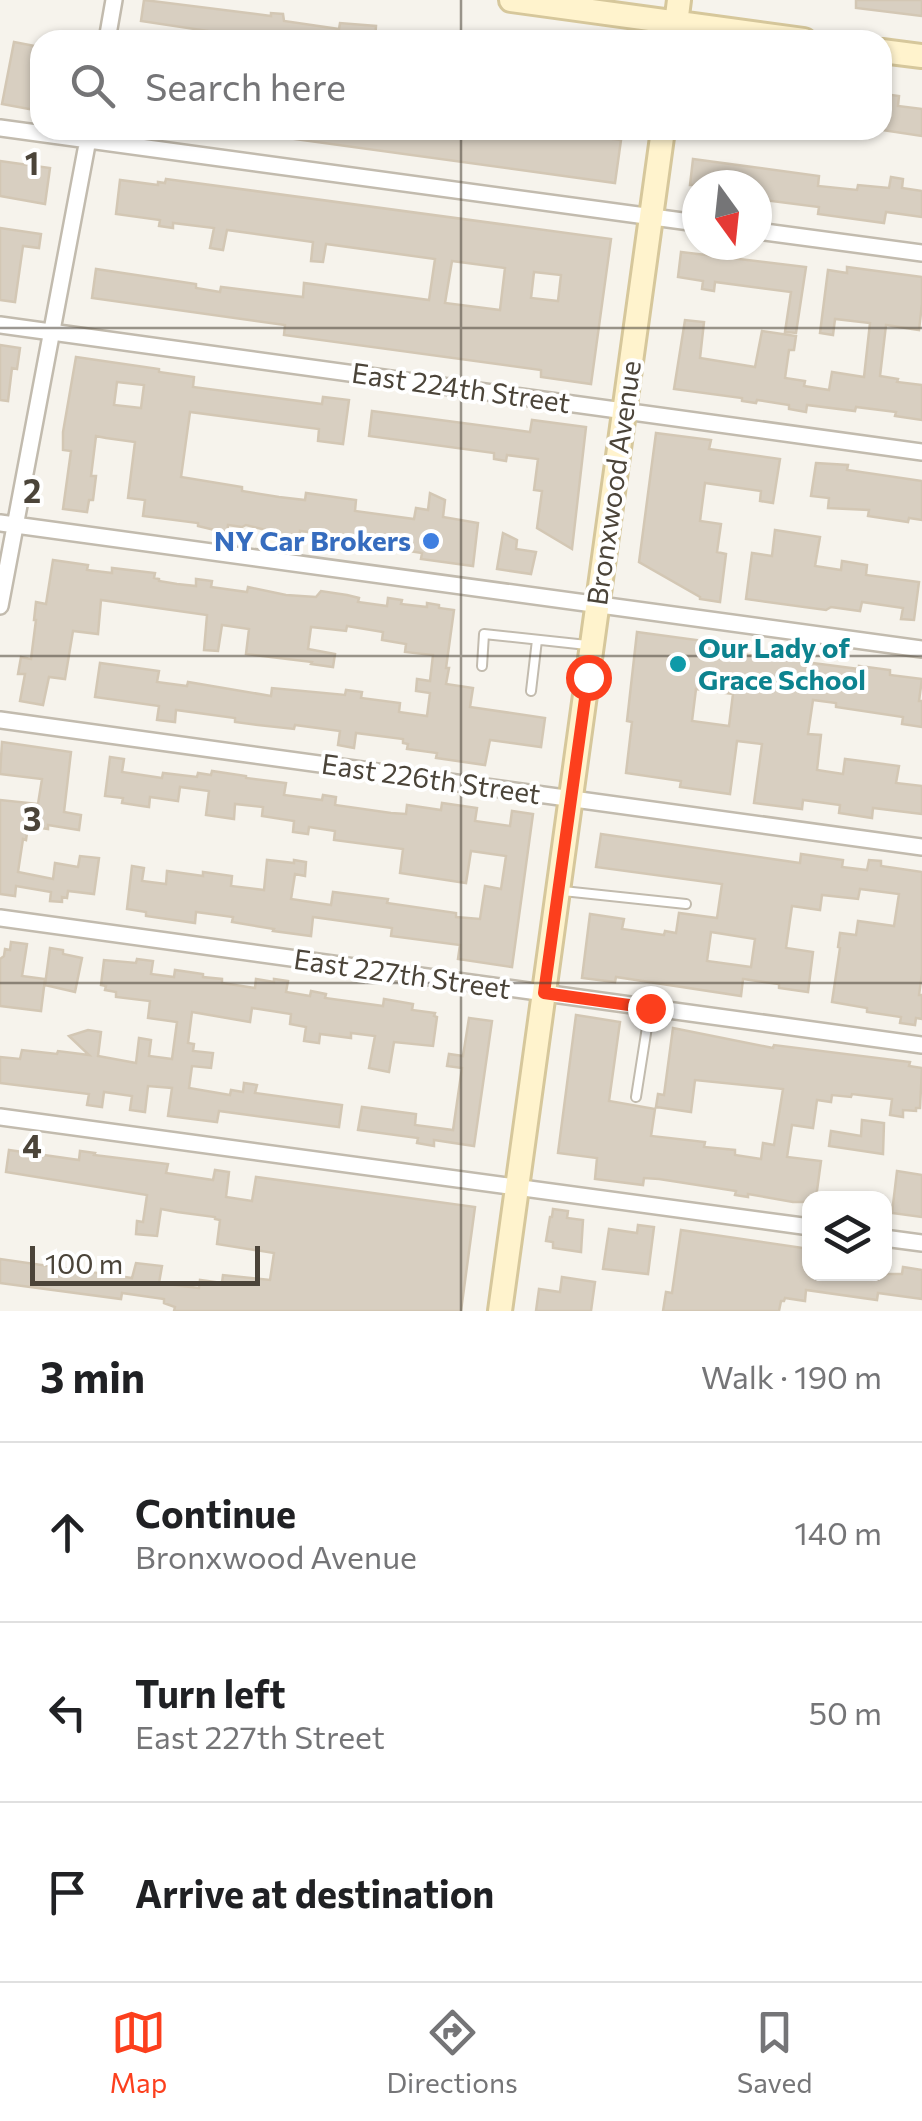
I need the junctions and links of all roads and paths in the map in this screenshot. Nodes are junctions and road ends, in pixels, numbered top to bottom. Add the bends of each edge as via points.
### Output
1 (114, 0) edge
2 (511, 0) edge
3 (676, 21) edge
4 (109, 30) edge
5 (737, 30) edge
6 (892, 52) edge
7 (922, 56) edge
8 (0, 128) edge
9 (30, 130) edge
10 (88, 140) edge
11 (124, 140) edge
12 (661, 140) edge
13 (650, 216) junction
14 (682, 221) edge
15 (772, 233) edge
16 (922, 253) edge
17 (0, 325) edge
18 (52, 332) junction
19 (623, 411) junction
20 (922, 452) edge
21 (8, 524) edge
22 (597, 604) junction
23 (0, 606) edge
24 (537, 640) junction
25 (592, 645) junction
26 (922, 649) edge
27 (482, 666) dead end
28 (531, 691) dead end
29 (0, 720) edge
30 (571, 799) junction
31 (922, 847) edge
32 (558, 890) junction
33 (686, 904) dead end
34 (0, 918) edge
35 (544, 993) junction
36 (650, 1008) junction
37 (922, 1045) edge
38 (636, 1097) dead end
39 (0, 1117) edge
40 (517, 1188) junction
41 (802, 1227) edge
42 (892, 1239) edge
43 (922, 1243) edge
44 (500, 1311) edge

1 - 4 street
2 - 3 street
3 - 5 street
6 - 7 street
8 - 9 street
10 - 18 street
11 - 13 street
12 - 13 street, Bronxwood Avenue
13 - 14 street
13 - 19 street, Bronxwood Avenue
15 - 16 street
17 - 18 street, East 224th Street
18 - 19 street, East 224th Street
18 - 21 street
19 - 20 street, East 224th Street
19 - 22 street, Bronxwood Avenue
21 - 22 street
21 - 23 street
22 - 25 street, Bronxwood Avenue
22 - 26 street
24 - 25 lane
24 - 27 lane via 484,634
24 - 28 lane
25 - 30 street, Bronxwood Avenue
29 - 30 street, East 226th Street
30 - 31 street, East 226th Street
30 - 32 street, Bronxwood Avenue
32 - 33 lane
32 - 35 street, Bronxwood Avenue
34 - 35 street, East 227th Street
35 - 36 street, East 227th Street
35 - 40 street, Bronxwood Avenue
36 - 37 street, East 227th Street
36 - 38 lane
39 - 40 street
40 - 41 street
40 - 44 street, Bronxwood Avenue
42 - 43 street

